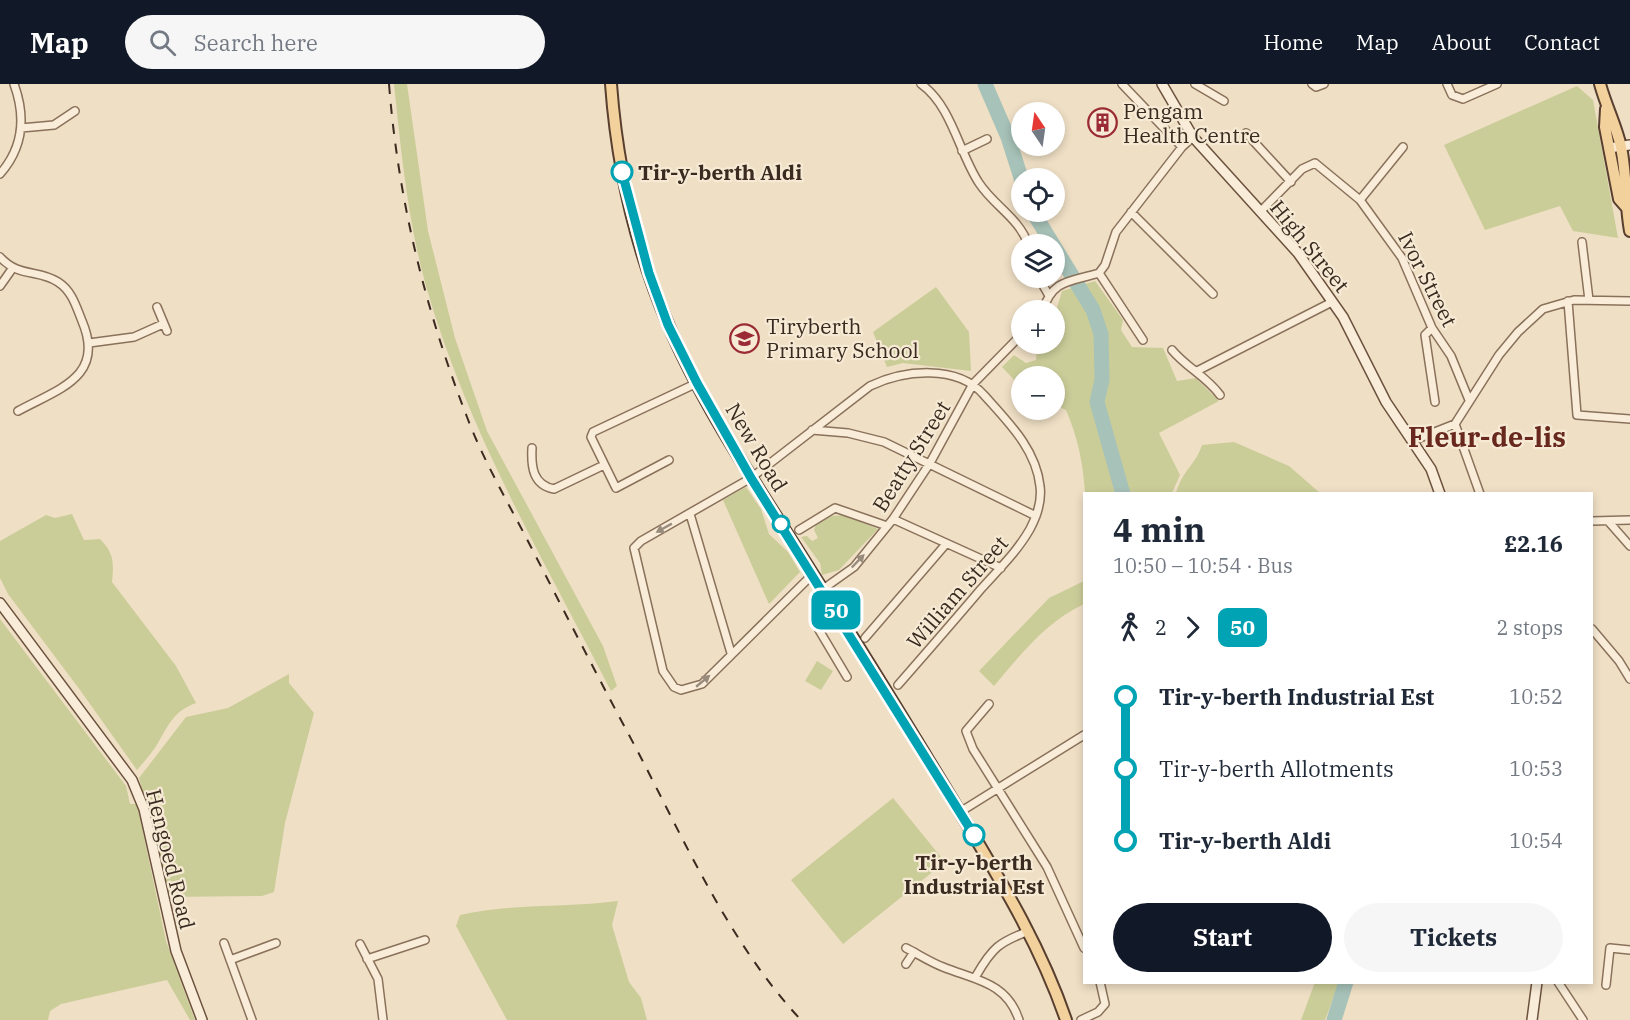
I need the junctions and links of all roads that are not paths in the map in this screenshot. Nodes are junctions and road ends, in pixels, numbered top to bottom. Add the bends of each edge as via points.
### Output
1 (14, 84) edge
2 (611, 84) edge
3 (921, 84) edge
4 (1122, 84) edge
5 (1162, 84) edge
6 (1312, 84) edge
7 (1324, 84) edge
8 (1447, 84) edge
9 (1497, 84) edge
10 (1600, 84) edge
11 (1200, 85) edge
12 (1224, 101) dead end
13 (75, 111) dead end
14 (21, 128) junction
15 (1246, 133) dead end
16 (1193, 137) junction
17 (987, 139) dead end
18 (1620, 146) edge
19 (1182, 147) junction
20 (1403, 147) dead end
21 (962, 151) junction
22 (1621, 158) edge
23 (0, 174) edge
24 (1291, 182) junction
25 (1360, 200) junction
26 (1131, 212) junction
27 (1260, 212) junction
28 (1630, 231) edge
29 (1023, 234) edge
30 (1582, 242) dead end
31 (0, 257) edge
32 (12, 269) junction
33 (1096, 274) junction
34 (0, 286) edge
35 (1045, 288) edge
36 (1048, 294) junction
37 (1213, 294) dead end
38 (1046, 300) edge
39 (1589, 300) junction
40 (1568, 301) junction
41 (1332, 302) junction
42 (1630, 302) edge
43 (157, 307) dead end
44 (1432, 328) junction
45 (1143, 340) dead end
46 (89, 343) junction
47 (1011, 345) edge
48 (1172, 350) dead end
49 (1197, 370) junction
50 (697, 383) junction
51 (973, 384) junction
52 (1220, 395) dead end
53 (1469, 400) junction
54 (1435, 402) dead end
55 (18, 411) dead end
56 (1630, 419) edge
57 (1455, 424) junction
58 (813, 430) junction
59 (1412, 441) junction
60 (532, 448) dead end
61 (669, 460) dead end
62 (930, 463) junction
63 (604, 465) junction
64 (751, 478) junction
65 (1439, 492) edge
66 (1479, 492) edge
67 (690, 514) junction
68 (1036, 516) junction
69 (893, 519) junction
70 (1630, 520) edge
71 (1593, 521) edge
72 (1608, 521) junction
73 (887, 526) junction
74 (799, 530) dead end
75 (946, 544) junction
76 (1630, 546) edge
77 (1001, 568) junction
78 (813, 574) junction
79 (823, 589) junction
80 (0, 603) edge
81 (834, 607) junction
82 (1593, 630) edge
83 (865, 638) dead end
84 (731, 653) junction
85 (847, 677) dead end
86 (1630, 679) edge
87 (898, 685) dead end
88 (989, 704) dead end
89 (1083, 736) edge
90 (999, 789) junction
91 (960, 812) junction
92 (1029, 931) junction
93 (425, 940) dead end
94 (276, 943) dead end
95 (224, 944) dead end
96 (360, 945) dead end
97 (1083, 946) edge
98 (906, 948) dead end
99 (1630, 950) edge
100 (914, 952) junction
101 (367, 959) junction
102 (230, 960) junction
103 (906, 964) dead end
104 (976, 976) junction
105 (1100, 984) edge
106 (1537, 984) edge
107 (1559, 984) edge
108 (1606, 985) dead end
109 (202, 1020) edge
110 (252, 1020) edge
111 (383, 1020) edge
112 (1020, 1020) edge
113 (1066, 1020) edge
114 (1081, 1020) edge
115 (1532, 1020) edge
116 (1583, 1020) edge

1 - 14 street via 21,106
2 - 50 main road, New Road via 618,148 633,219 668,325
3 - 21 street via 944,112
4 - 19 street
5 - 16 main road, High Street
6 - 7 street
8 - 9 street via 1452,95 1462,99
10 - 18 main road via 1606,107 1605,127
11 - 12 street
13 - 14 street via 54,125
14 - 23 street via 18,145
15 - 24 street
16 - 19 street
16 - 27 main road, High Street
17 - 21 street
18 - 22 main road
19 - 26 street
20 - 25 street
21 - 29 street via 980,184
22 - 28 main road via 1619,199 1626,207
24 - 25 street, Ivor Street via 1302,169 1315,163
24 - 27 street, Ivor Street
25 - 44 street, Ivor Street via 1402,258
26 - 33 street via 1116,232 1105,265
26 - 37 street
27 - 41 main road, High Street via 1298,253
30 - 39 street
31 - 32 street
32 - 34 street
32 - 46 street via 47,277 67,289
33 - 36 street via 1058,286
33 - 45 street
35 - 36 street
36 - 38 street
39 - 40 street
39 - 42 street
40 - 53 street via 1543,309 1524,326
40 - 56 street via 1577,415
41 - 49 street
41 - 59 main road, High Street via 1353,333 1386,402
43 - 46 street via 165,328 135,337
44 - 53 street, Ivor Street via 1451,356
44 - 54 street via 1425,335 1425,346
46 - 55 street via 89,356 81,374
47 - 51 street, Beatty Street
48 - 49 street
49 - 52 street
50 - 63 street via 593,432 591,437
50 - 64 main road, New Road
51 - 58 street via 932,373 887,378 855,395
51 - 62 street, Beatty Street
51 - 68 street via 1029,450 1040,486
53 - 57 street
57 - 59 street
57 - 66 street
58 - 62 street via 870,438
58 - 64 street
59 - 65 main road, High Street via 1431,469
60 - 63 street via 533,471 538,482 554,489
61 - 63 street via 616,488
62 - 68 street
62 - 69 street, Beatty Street
64 - 67 street
64 - 78 main road, New Road
67 - 84 street
67 -> 84 street via 634,548 654,643 668,680 681,690 702,684
68 - 77 street, William Street
69 - 73 street, Beatty Street
69 - 75 street
70 - 72 street
71 - 72 street
72 - 76 street
73 - 74 street via 835,508
79 -> 73 street, Beatty Street via 854,567
75 - 77 street
75 - 83 street
77 - 87 street, William Street
78 - 79 main road, New Road
78 - 84 street
79 - 81 main road, New Road
80 - 109 main road, Hengoed Road via 132,780 144,808 176,951
81 - 85 street via 819,630
81 - 91 main road, New Road
82 - 86 street
88 - 90 street via 966,731
89 - 90 street
90 - 91 street
90 - 97 street via 1047,867
91 - 92 main road, New Road
92 - 104 street via 1004,940 990,952
92 - 113 main road, New Road via 1051,976
93 - 101 street
94 - 102 street
95 - 102 street
96 - 101 street
98 - 100 street
99 - 108 street via 1610,948
100 - 103 street
100 - 104 street via 942,967
101 - 111 street via 378,980
102 - 110 street
104 - 112 street via 1001,992 1015,1007
105 - 114 street via 1105,1004
106 - 115 main road
107 - 116 street

